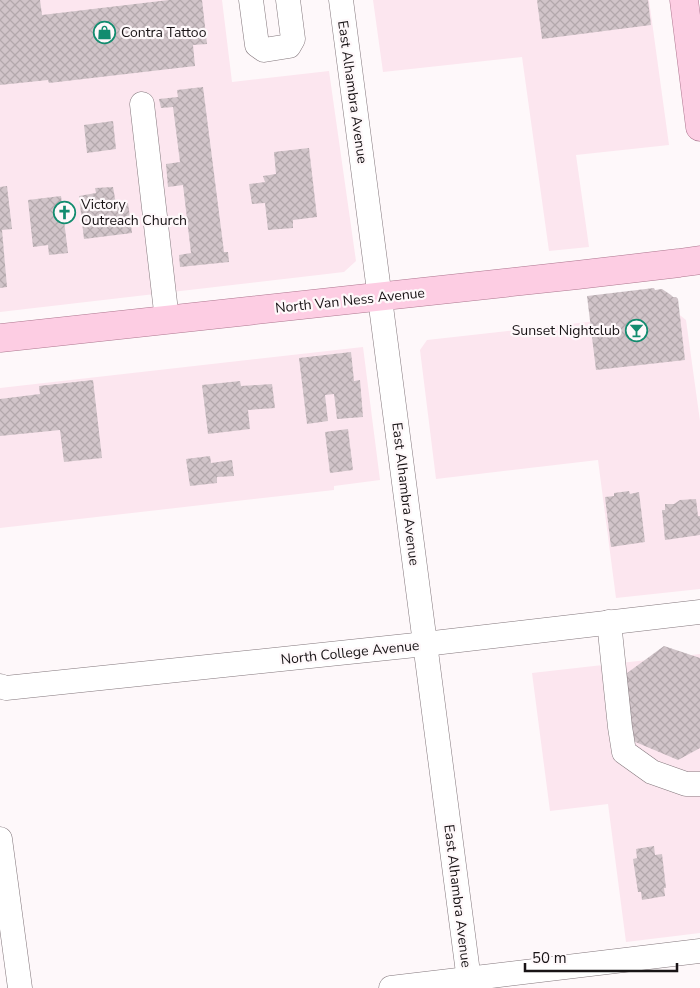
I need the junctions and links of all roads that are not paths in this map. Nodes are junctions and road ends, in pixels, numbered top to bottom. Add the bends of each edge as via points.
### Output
1 (251, 0) edge
2 (288, 0) edge
3 (341, 0) edge
4 (684, 0) edge
5 (696, 63) edge
6 (142, 104) dead end
7 (700, 127) edge
8 (700, 260) edge
9 (380, 296) junction
10 (167, 320) junction
11 (0, 338) edge
12 (700, 612) edge
13 (609, 622) junction
14 (425, 644) junction
15 (0, 686) edge
16 (700, 784) edge
17 (0, 839) edge
18 (700, 951) edge
19 (470, 983) edge
20 (20, 988) edge
21 (391, 988) edge

1 - 2 street via 256,45 264,50 289,46 293,39
3 - 9 street, East Alhambra Avenue
4 - 5 main road
5 - 7 main road
6 - 10 street
8 - 9 main road, North Van Ness Avenue
9 - 10 main road, North Van Ness Avenue
9 - 14 street, East Alhambra Avenue
10 - 11 main road, North Van Ness Avenue
12 - 13 street, North College Avenue
13 - 14 street, North College Avenue
13 - 16 street via 624,752 652,772 686,784
14 - 15 street, North College Avenue via 6,688
14 - 19 street, East Alhambra Avenue
17 - 20 street
18 - 19 street
19 - 21 street

